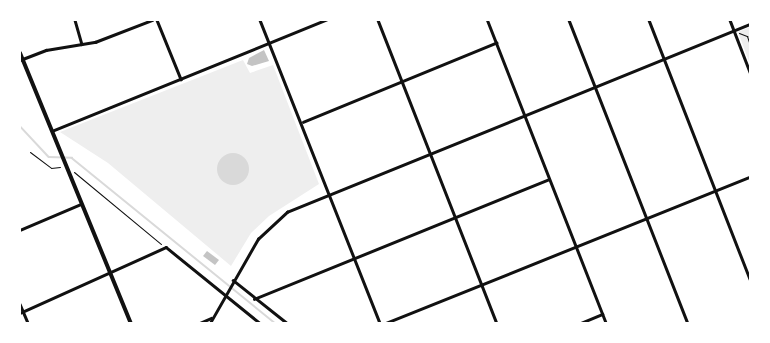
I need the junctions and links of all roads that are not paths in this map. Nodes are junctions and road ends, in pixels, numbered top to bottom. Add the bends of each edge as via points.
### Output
1 (75, 20) edge
2 (152, 20) edge
3 (157, 20) edge
4 (260, 20) edge
5 (326, 20) edge
6 (378, 20) edge
7 (487, 20) edge
8 (569, 20) edge
9 (649, 20) edge
10 (730, 20) edge
11 (750, 24) edge
12 (734, 31) junction
13 (270, 43) junction
14 (496, 43) junction
15 (82, 44) junction
16 (20, 54) edge
17 (664, 59) junction
18 (21, 60) edge
19 (750, 72) edge
20 (181, 79) junction
21 (401, 80) junction
22 (594, 85) junction
23 (524, 113) junction
24 (302, 122) junction
25 (52, 131) junction
26 (430, 151) junction
27 (750, 177) edge
28 (549, 179) junction
29 (715, 190) junction
30 (328, 194) junction
31 (81, 204) junction
32 (456, 217) junction
33 (647, 218) junction
34 (20, 230) edge
35 (576, 246) junction
36 (354, 260) junction
37 (111, 274) junction
38 (750, 279) edge
39 (233, 280) junction
40 (481, 284) junction
41 (225, 294) junction
42 (254, 299) junction
43 (20, 304) edge
44 (22, 312) edge
45 (602, 314) junction
46 (211, 318) junction
47 (28, 323) edge
48 (131, 323) edge
49 (200, 323) edge
50 (210, 323) edge
51 (260, 323) edge
52 (287, 323) edge
53 (380, 323) edge
54 (386, 323) edge
55 (497, 323) edge
56 (580, 323) edge
57 (606, 323) edge
58 (688, 323) edge

1 - 15 street
2 - 15 street
3 - 20 street
4 - 13 street
5 - 13 street
6 - 21 street
7 - 14 street
8 - 22 street
9 - 17 street
10 - 12 street
11 - 12 street
12 - 17 street
12 - 19 street
13 - 20 street
13 - 24 street
14 - 21 street
14 - 23 street
15 - 18 street via 46,50
16 - 18 main road
17 - 22 street
17 - 29 street
18 - 25 main road
20 - 25 street
21 - 24 street
21 - 26 street
22 - 23 street
22 - 33 street
23 - 26 street
23 - 28 street
24 - 30 street
25 - 31 main road
26 - 30 street
26 - 32 street
27 - 29 street
28 - 32 street
28 - 35 street
29 - 33 street
29 - 38 street
30 - 36 street
30 - 39 street via 287,212 267,227
31 - 34 street
31 - 37 main road
32 - 36 street
32 - 40 street
33 - 35 street
33 - 58 street
35 - 40 street
35 - 45 street
36 - 42 street
36 - 53 street
37 - 41 street via 166,248
37 - 44 street
37 - 48 main road
39 - 41 street
39 - 42 street
40 - 54 street
40 - 55 street
41 - 46 street
41 - 51 street
42 - 52 street
43 - 44 street
44 - 47 street
45 - 56 street
45 - 57 street
46 - 49 street
46 - 50 street

